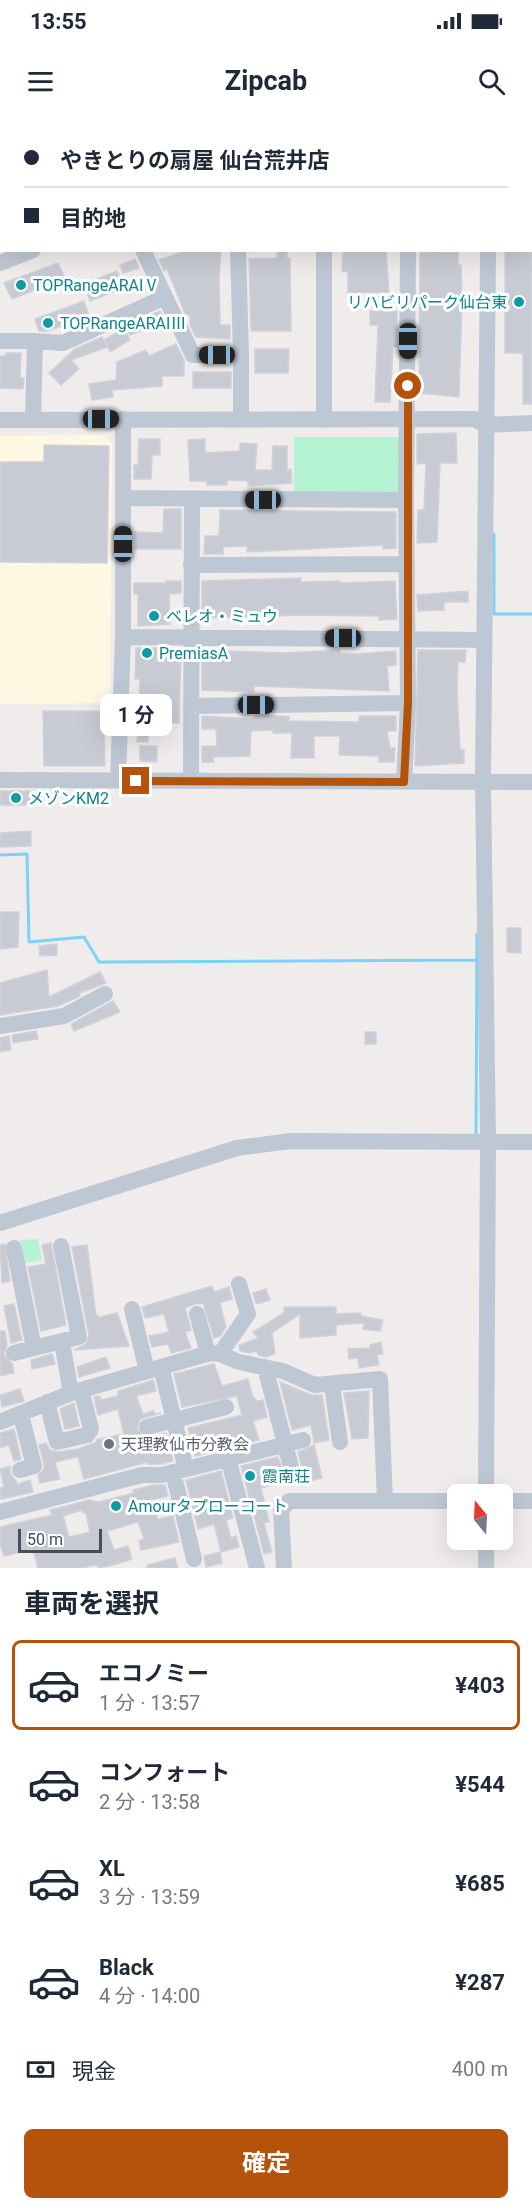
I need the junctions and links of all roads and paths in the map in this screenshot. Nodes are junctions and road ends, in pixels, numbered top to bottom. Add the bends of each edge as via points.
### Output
1 (28, 252) edge
2 (238, 252) edge
3 (324, 252) edge
4 (408, 252) edge
5 (488, 252) edge
6 (150, 253) edge
7 (0, 262) edge
8 (165, 297) junction
9 (0, 340) edge
10 (35, 341) junction
11 (241, 355) junction
12 (33, 419) junction
13 (242, 419) junction
14 (407, 419) junction
15 (0, 420) edge
16 (123, 420) junction
17 (324, 420) junction
18 (532, 423) edge
19 (491, 425) junction
20 (123, 498) junction
21 (192, 500) junction
22 (406, 500) junction
23 (408, 564) junction
24 (191, 565) junction
25 (123, 637) junction
26 (191, 638) junction
27 (407, 638) junction
28 (484, 640) junction
29 (408, 703) junction
30 (191, 706) junction
31 (0, 780) edge
32 (117, 781) junction
33 (191, 781) junction
34 (404, 782) junction
35 (483, 782) junction
36 (532, 782) edge
37 (105, 994) dead end
38 (0, 1026) edge
39 (488, 1141) junction
40 (532, 1142) edge
41 (0, 1223) edge
42 (61, 1246) dead end
43 (14, 1248) dead end
44 (239, 1284) dead end
45 (132, 1309) dead end
46 (197, 1314) dead end
47 (58, 1342) junction
48 (34, 1348) junction
49 (14, 1353) dead end
50 (214, 1354) junction
51 (265, 1366) junction
52 (154, 1369) junction
53 (332, 1385) junction
54 (76, 1391) junction
55 (47, 1402) junction
56 (226, 1407) dead end
57 (21, 1415) junction
58 (174, 1420) junction
59 (0, 1422) edge
60 (147, 1427) dead end
61 (303, 1440) dead end
62 (340, 1442) dead end
63 (285, 1444) junction
64 (228, 1458) junction
65 (20, 1470) dead end
66 (180, 1471) junction
67 (292, 1471) dead end
68 (486, 1484) edge
69 (385, 1501) junction
70 (447, 1501) edge
71 (513, 1501) edge
72 (532, 1501) edge
73 (0, 1512) edge
74 (486, 1550) edge
75 (194, 1559) dead end
76 (284, 1565) edge
77 (258, 1568) edge
78 (486, 1568) edge

1 - 7 street
2 - 11 street
3 - 17 street
4 - 14 street
5 - 19 street
6 - 8 street
8 - 10 street via 63,343
8 - 11 street via 193,355
9 - 10 street
10 - 12 street
11 - 13 street
12 - 15 street
12 - 16 street
13 - 16 street
13 - 17 street
14 - 17 street
14 - 19 street via 474,419
14 - 22 street
16 - 20 street
18 - 19 street
19 - 28 street
20 - 21 street
20 - 25 street
21 - 22 street
21 - 24 street
22 - 23 street
23 - 24 street
23 - 27 street
24 - 26 street
25 - 26 street
25 - 32 street
26 - 27 street
26 - 30 street
27 - 28 street
27 - 29 street
28 - 35 street
29 - 30 street
29 - 34 street
30 - 33 street
31 - 32 street
32 - 33 street
33 - 34 street
34 - 35 street
35 - 36 street
35 - 39 street
37 - 38 street via 64,1016
39 - 40 street
39 - 41 street via 291,1142 237,1148
39 - 68 street
42 - 47 street via 79,1337
43 - 48 street
44 - 50 street via 248,1314
45 - 52 street
46 - 50 street
47 - 48 street
47 - 54 street
48 - 49 street
50 - 51 street
50 - 52 street
51 - 53 street via 315,1385
51 - 63 street
52 - 54 street
52 - 58 street
53 - 62 street
53 - 69 street via 380,1379
54 - 55 street
54 - 55 street via 91,1429 87,1435 57,1442
55 - 57 street
56 - 58 street
57 - 59 street
57 - 65 street via 34,1466
58 - 60 street
58 - 66 street
61 - 63 street
63 - 64 street
63 - 67 street
64 - 66 street
64 - 77 street
66 - 73 street via 142,1475
66 - 75 street
69 - 70 street
69 - 76 street via 289,1501 281,1510
71 - 72 street
74 - 78 street
76 - 77 street

